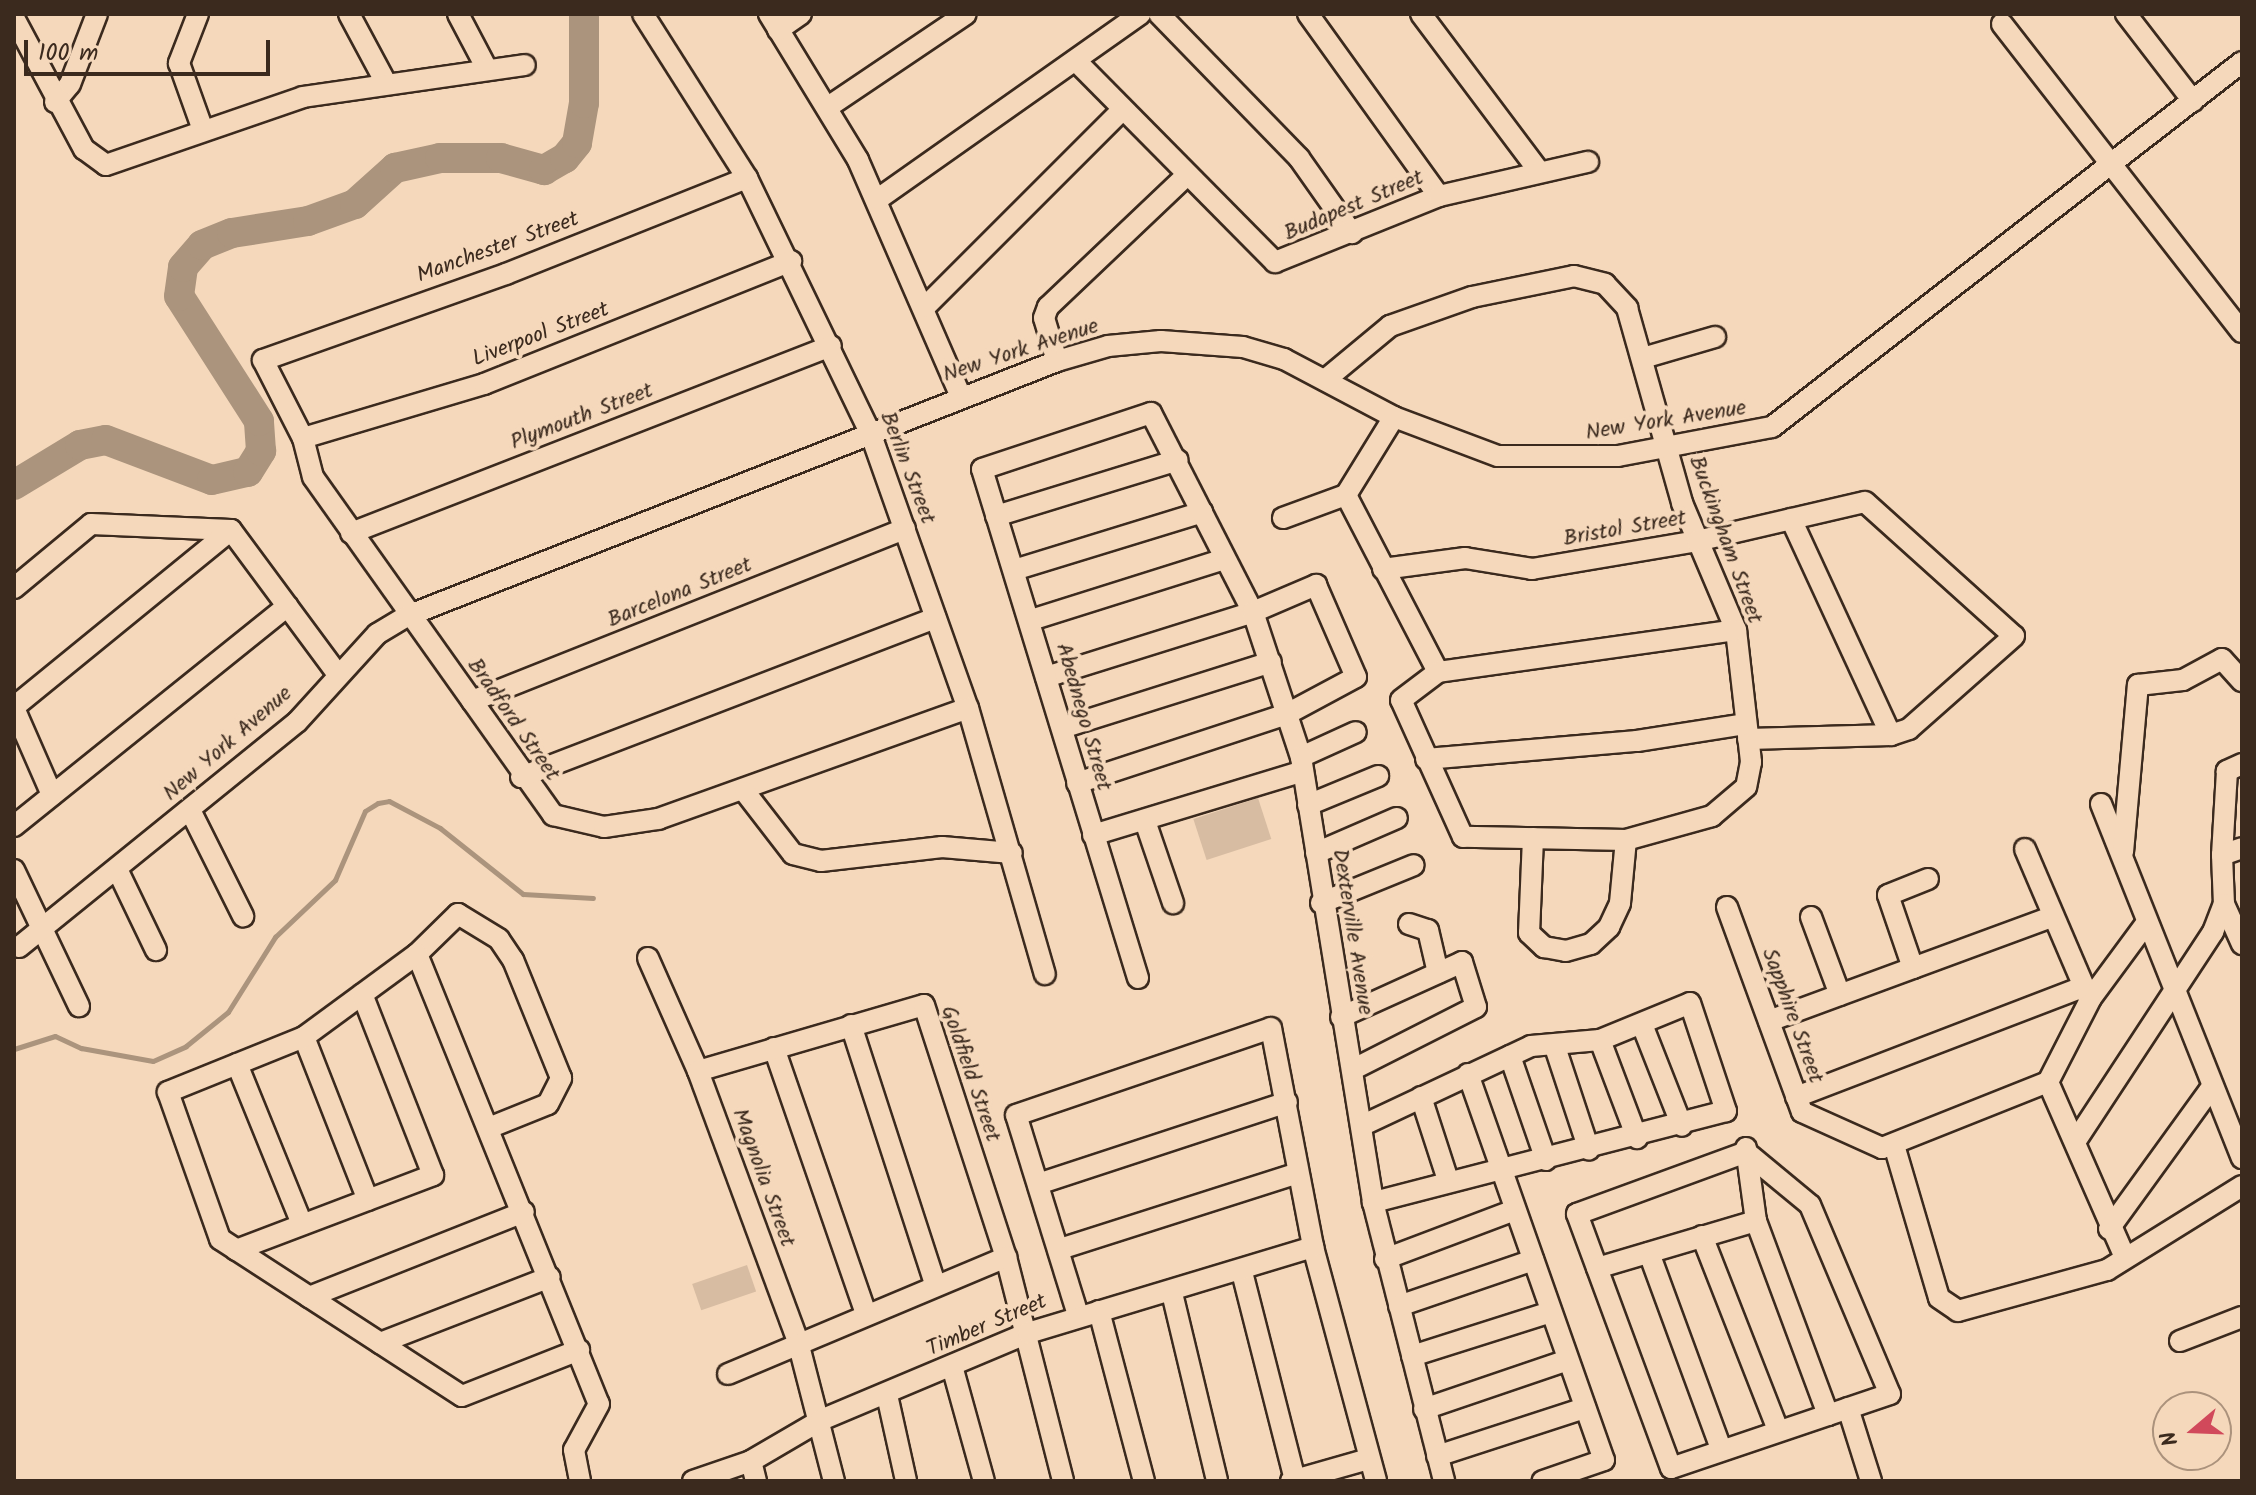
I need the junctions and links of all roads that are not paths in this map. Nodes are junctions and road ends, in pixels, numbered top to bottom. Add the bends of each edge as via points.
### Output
1 (97, 14) edge
2 (198, 14) edge
3 (349, 14) edge
4 (458, 14) edge
5 (643, 14) edge
6 (801, 14) edge
7 (966, 14) edge
8 (1140, 14) edge
9 (1159, 14) edge
10 (1308, 14) edge
11 (1421, 14) edge
12 (2126, 14) edge
13 (14, 18) edge
14 (774, 22) edge
15 (2002, 24) dead end
16 (1076, 61) junction
17 (2242, 62) edge
18 (525, 65) dead end
19 (486, 67) junction
20 (386, 83) junction
21 (2193, 101) junction
22 (55, 102) junction
23 (828, 107) junction
24 (1122, 110) junction
25 (203, 130) junction
26 (1588, 162) dead end
27 (2108, 165) junction
28 (1538, 170) junction
29 (1187, 175) junction
30 (747, 178) junction
31 (1439, 196) junction
32 (878, 199) junction
33 (1352, 233) junction
34 (791, 261) junction
35 (925, 307) junction
36 (2242, 332) edge
37 (1715, 337) dead end
38 (831, 346) junction
39 (1646, 357) junction
40 (263, 360) joint
41 (1057, 361) junction
42 (1325, 380) junction
43 (960, 395) junction
44 (1394, 417) junction
45 (870, 432) junction
46 (303, 438) junction
47 (1666, 450) junction
48 (1178, 460) junction
49 (982, 469) joint
50 (1346, 495) junction
51 (1202, 512) junction
52 (996, 516) junction
53 (1283, 518) dead end
54 (1791, 519) junction
55 (905, 529) junction
56 (231, 530) junction
57 (351, 533) junction
58 (1697, 541) junction
59 (1225, 559) junction
60 (1383, 569) junction
61 (1014, 570) junction
62 (14, 588) edge
63 (288, 606) junction
64 (1253, 612) junction
65 (407, 616) junction
66 (936, 618) junction
67 (1031, 620) junction
68 (1736, 630) junction
69 (1271, 662) junction
70 (1438, 672) junction
71 (337, 673) junction
72 (1046, 677) junction
73 (2242, 681) edge
74 (472, 701) junction
75 (14, 707) edge
76 (968, 708) junction
77 (1287, 714) junction
78 (1062, 728) junction
79 (1356, 732) dead end
80 (1747, 732) junction
81 (1891, 735) junction
82 (1426, 759) junction
83 (2242, 764) edge
84 (1301, 765) junction
85 (1378, 776) dead end
86 (521, 777) junction
87 (1077, 783) junction
88 (745, 792) junction
89 (52, 795) junction
90 (2101, 804) dead end
91 (1308, 805) junction
92 (190, 810) junction
93 (1397, 818) dead end
94 (1145, 821) junction
95 (14, 826) edge
96 (1093, 835) junction
97 (1533, 838) junction
98 (1626, 840) junction
99 (2242, 848) edge
100 (2025, 849) dead end
101 (1012, 853) junction
102 (1316, 853) junction
103 (2222, 855) junction
104 (2122, 856) junction
105 (1414, 865) dead end
106 (117, 869) junction
107 (14, 870) edge
108 (1928, 879) dead end
109 (1173, 903) dead end
110 (1321, 903) junction
111 (2224, 904) junction
112 (1727, 907) dead end
113 (243, 916) dead end
114 (1811, 917) dead end
115 (2052, 917) junction
116 (2147, 922) junction
117 (1409, 924) dead end
118 (42, 929) junction
119 (2242, 944) edge
120 (19, 947) dead end
121 (156, 950) dead end
122 (417, 954) junction
123 (648, 958) dead end
124 (1913, 968) junction
125 (1438, 973) junction
126 (1045, 974) dead end
127 (1138, 978) dead end
128 (2175, 990) junction
129 (2085, 993) junction
130 (362, 994) junction
131 (1840, 995) junction
132 (79, 1006) dead end
133 (1341, 1017) junction
134 (1769, 1021) junction
135 (851, 1025) junction
136 (1643, 1027) junction
137 (304, 1037) junction
138 (1600, 1040) junction
139 (1555, 1047) junction
140 (774, 1048) junction
141 (1510, 1056) junction
142 (237, 1064) junction
143 (1352, 1070) junction
144 (698, 1071) junction
145 (1468, 1074) junction
146 (2048, 1082) junction
147 (2211, 1088) junction
148 (1421, 1097) junction
149 (1796, 1097) junction
150 (1287, 1102) junction
151 (1361, 1126) junction
152 (1682, 1126) junction
153 (491, 1127) junction
154 (1637, 1138) junction
155 (2077, 1139) junction
156 (1894, 1145) junction
157 (1746, 1146) junction
158 (1589, 1150) junction
159 (2242, 1158) edge
160 (1546, 1160) junction
161 (1502, 1172) junction
162 (1298, 1173) junction
163 (1448, 1180) junction
164 (1038, 1184) junction
165 (2242, 1186) edge
166 (368, 1200) junction
167 (1373, 1202) junction
168 (1515, 1210) junction
169 (524, 1212) junction
170 (1756, 1221) junction
171 (302, 1224) junction
172 (2109, 1229) junction
173 (1702, 1236) junction
174 (1313, 1247) junction
175 (1060, 1249) junction
176 (236, 1250) junction
177 (1649, 1253) junction
178 (1006, 1257) junction
179 (2125, 1257) junction
180 (1385, 1259) junction
181 (1533, 1260) junction
182 (1597, 1268) junction
183 (1242, 1272) junction
184 (550, 1277) junction
185 (936, 1286) junction
186 (1172, 1293) junction
187 (309, 1297) junction
188 (1399, 1306) junction
189 (865, 1311) junction
190 (1099, 1311) junction
191 (1551, 1312) junction
192 (1078, 1315) junction
193 (2242, 1317) edge
194 (1028, 1333) junction
195 (2180, 1341) dead end
196 (798, 1342) junction
197 (380, 1343) junction
198 (579, 1350) junction
199 (1412, 1356) junction
200 (1568, 1360) junction
201 (952, 1366) junction
202 (728, 1374) dead end
203 (887, 1395) junction
204 (1585, 1408) junction
205 (1424, 1409) junction
206 (1838, 1412) junction
207 (821, 1420) junction
208 (1778, 1430) junction
209 (1721, 1449) junction
210 (1437, 1456) junction
211 (1369, 1459) junction
212 (754, 1471) edge
213 (580, 1481) edge
214 (693, 1481) edge
215 (834, 1481) edge
216 (906, 1481) edge
217 (984, 1481) edge
218 (1063, 1481) edge
219 (1144, 1481) edge
220 (1217, 1481) edge
221 (1293, 1481) edge
222 (1376, 1481) edge
223 (1444, 1481) edge
224 (1543, 1481) edge
225 (1871, 1481) edge

1 - 22 street via 70,84
2 - 25 street via 179,63
3 - 20 street
4 - 19 street
5 - 30 street, Berlin Street
6 - 14 street
7 - 23 street
8 - 16 street
9 - 33 street via 1299,158
10 - 31 street
11 - 28 street
12 - 21 street
13 - 22 street
14 - 23 street
15 - 27 street
16 - 24 street, Budapest Street
16 - 32 street
17 - 21 street, New York Avenue
18 - 19 street
19 - 20 street
20 - 25 street via 303,97
21 - 27 street, New York Avenue
22 - 25 street via 84,149 106,165
23 - 32 street
24 - 29 street, Budapest Street
24 - 35 street
26 - 28 street, Budapest Street
27 - 36 street
27 - 47 street, New York Avenue via 1800,411 1741,437
28 - 31 street, Budapest Street
29 - 33 street, Budapest Street via 1275,262
29 - 41 street via 1048,307 1044,318
30 - 34 street, Berlin Street
30 - 40 street, Manchester Street via 506,274
31 - 33 street, Budapest Street
32 - 35 street
34 - 38 street, Berlin Street
34 - 46 street, Liverpool Street via 484,384
35 - 43 street
37 - 39 street
38 - 45 street, Berlin Street
38 - 57 street, Plymouth Street
39 - 42 street, Buckingham Street via 1627,308 1605,284 1574,276 1472,297 1390,326
39 - 47 street, Buckingham Street
40 - 46 street, Bradford Street
41 - 42 street, New York Avenue via 1108,346 1202,341 1284,359
41 - 43 street, New York Avenue
42 - 44 street, New York Avenue
43 - 45 street, New York Avenue
44 - 47 street, New York Avenue via 1498,456 1546,461
44 - 50 street
45 - 55 street, Berlin Street
45 - 65 street, New York Avenue
46 - 57 street, Bradford Street via 313,477
47 - 58 street, Buckingham Street
48 - 49 street, Dexterville Avenue via 1151,413
48 - 51 street, Dexterville Avenue
48 - 52 street
49 - 52 street, Abednego Street
50 - 53 street
50 - 60 street
51 - 59 street, Dexterville Avenue
51 - 61 street
52 - 61 street, Abednego Street
54 - 58 street, Bristol Street
54 - 81 street
54 - 81 street, Bristol Street via 1865,502 2014,636 1909,729
55 - 66 street, Berlin Street
55 - 74 street, Barcelona Street
56 - 62 street via 91,524
56 - 63 street
56 - 75 street
57 - 65 street, Bradford Street
58 - 60 street, Bristol Street via 1532,569 1465,558
58 - 68 street, Buckingham Street
59 - 64 street, Dexterville Avenue
59 - 67 street
60 - 70 street
61 - 67 street, Abednego Street
63 - 71 street
63 - 89 street
64 - 69 street, Dexterville Avenue
64 - 72 street
64 - 77 street via 1316,585 1356,677
65 - 71 street, New York Avenue via 377,634
65 - 74 street, Bradford Street
66 - 76 street, Berlin Street
66 - 86 street
67 - 72 street, Abednego Street
68 - 70 street
68 - 80 street, Buckingham Street
69 - 77 street, Dexterville Avenue
69 - 78 street
70 - 82 street via 1401,700
71 - 92 street, New York Avenue via 297,722
72 - 78 street, Abednego Street
73 - 104 street via 2222,659 2183,680 2138,685
74 - 86 street, Bradford Street
75 - 89 street
76 - 88 street, Bradford Street
76 - 101 street, Berlin Street
77 - 84 street, Dexterville Avenue
77 - 87 street
78 - 87 street, Abednego Street
79 - 84 street
80 - 81 street
80 - 82 street
80 - 98 street, Buckingham Street via 1751,762 1735,801 1689,824
82 - 97 street, Buckingham Street via 1463,837
83 - 103 street via 2227,771
84 - 91 street, Dexterville Avenue
84 - 94 street
85 - 91 street
86 - 88 street, Bradford Street via 553,815 604,827
87 - 96 street, Abednego Street
88 - 101 street via 793,854 821,861 942,847
89 - 95 street
90 - 104 street
91 - 102 street, Dexterville Avenue
92 - 106 street, New York Avenue
92 - 113 street
93 - 102 street
94 - 96 street
94 - 109 street
96 - 127 street, Abednego Street
97 - 98 street, Buckingham Street
97 - 98 street via 1529,933 1544,947 1566,951 1591,944 1609,927 1620,903
99 - 103 street
100 - 115 street
101 - 126 street, Berlin Street
102 - 110 street, Dexterville Avenue
103 - 111 street
104 - 116 street
105 - 110 street
106 - 118 street, New York Avenue
106 - 121 street
107 - 118 street
108 - 124 street via 1888,895
110 - 133 street, Dexterville Avenue
111 - 119 street
111 - 128 street
112 - 134 street, Sapphire Street
114 - 131 street
115 - 124 street
115 - 129 street
116 - 128 street
116 - 129 street
117 - 125 street via 1420,923 1434,939
118 - 120 street, New York Avenue
118 - 132 street
122 - 130 street
122 - 153 street
122 - 153 street via 458,914 499,939 513,960 561,1078 548,1104
123 - 144 street, Magnolia Street
124 - 131 street
125 - 133 street
125 - 143 street via 1462,962 1476,1007
128 - 147 street
128 - 155 street
129 - 146 street
129 - 149 street
130 - 137 street
130 - 166 street via 433,1175
131 - 134 street
133 - 143 street, Dexterville Avenue
134 - 149 street, Sapphire Street
135 - 140 street, Goldfield Street
135 - 178 street, Goldfield Street via 924,1005
135 - 185 street
136 - 138 street
136 - 152 street
136 - 152 street via 1690,1003 1726,1111
137 - 142 street
137 - 166 street
138 - 139 street
138 - 154 street
139 - 141 street via 1531,1046
139 - 158 street
140 - 144 street, Goldfield Street
140 - 189 street
141 - 145 street
141 - 160 street
142 - 171 street
142 - 176 street via 168,1092 220,1239
143 - 151 street, Dexterville Avenue
144 - 196 street, Magnolia Street
145 - 148 street
145 - 161 street
146 - 155 street
146 - 156 street
147 - 159 street
147 - 172 street
148 - 151 street
148 - 163 street
149 - 156 street, Sapphire Street via 1802,1112 1871,1145
150 - 162 street
150 - 164 street
150 - 164 street via 1271,1028 1016,1115
151 - 167 street, Dexterville Avenue
152 - 154 street
153 - 169 street
154 - 158 street
155 - 172 street
156 - 179 street via 1946,1308 1958,1311 2076,1279
157 - 170 street
157 - 182 street via 1577,1214
157 - 206 street via 1810,1205 1890,1394
158 - 160 street
160 - 161 street
161 - 163 street
161 - 168 street
162 - 174 street
162 - 175 street
163 - 167 street
164 - 175 street
165 - 179 street
166 - 171 street
167 - 180 street, Dexterville Avenue
168 - 180 street
168 - 181 street
169 - 184 street
169 - 187 street
170 - 173 street
170 - 206 street
171 - 176 street
172 - 179 street
173 - 177 street
173 - 208 street
174 - 183 street, Timber Street
174 - 211 street
175 - 192 street
176 - 187 street
177 - 182 street
177 - 209 street
178 - 185 street
178 - 194 street, Goldfield Street
180 - 188 street, Dexterville Avenue
181 - 188 street
181 - 191 street
182 - 209 street via 1671,1468
183 - 186 street, Timber Street
183 - 221 street
184 - 197 street
184 - 198 street
185 - 189 street
186 - 190 street, Timber Street
186 - 220 street
187 - 197 street
188 - 199 street, Dexterville Avenue
189 - 196 street
190 - 192 street, Timber Street
190 - 219 street
191 - 199 street
191 - 200 street
192 - 194 street, Timber Street
193 - 195 street
194 - 201 street, Timber Street
194 - 218 street, Goldfield Street
196 - 202 street
196 - 207 street, Magnolia Street
197 - 198 street via 462,1396
198 - 213 street via 599,1404 574,1450
199 - 205 street, Dexterville Avenue
200 - 204 street
200 - 205 street
201 - 203 street, Timber Street
201 - 217 street
203 - 207 street, Timber Street
203 - 216 street
204 - 210 street
204 - 224 street via 1604,1460
205 - 210 street, Dexterville Avenue
206 - 208 street
206 - 225 street
207 - 212 street, Timber Street
207 - 215 street, Magnolia Street
208 - 209 street
210 - 223 street, Dexterville Avenue
211 - 221 street
211 - 222 street
212 - 214 street, Timber Street

